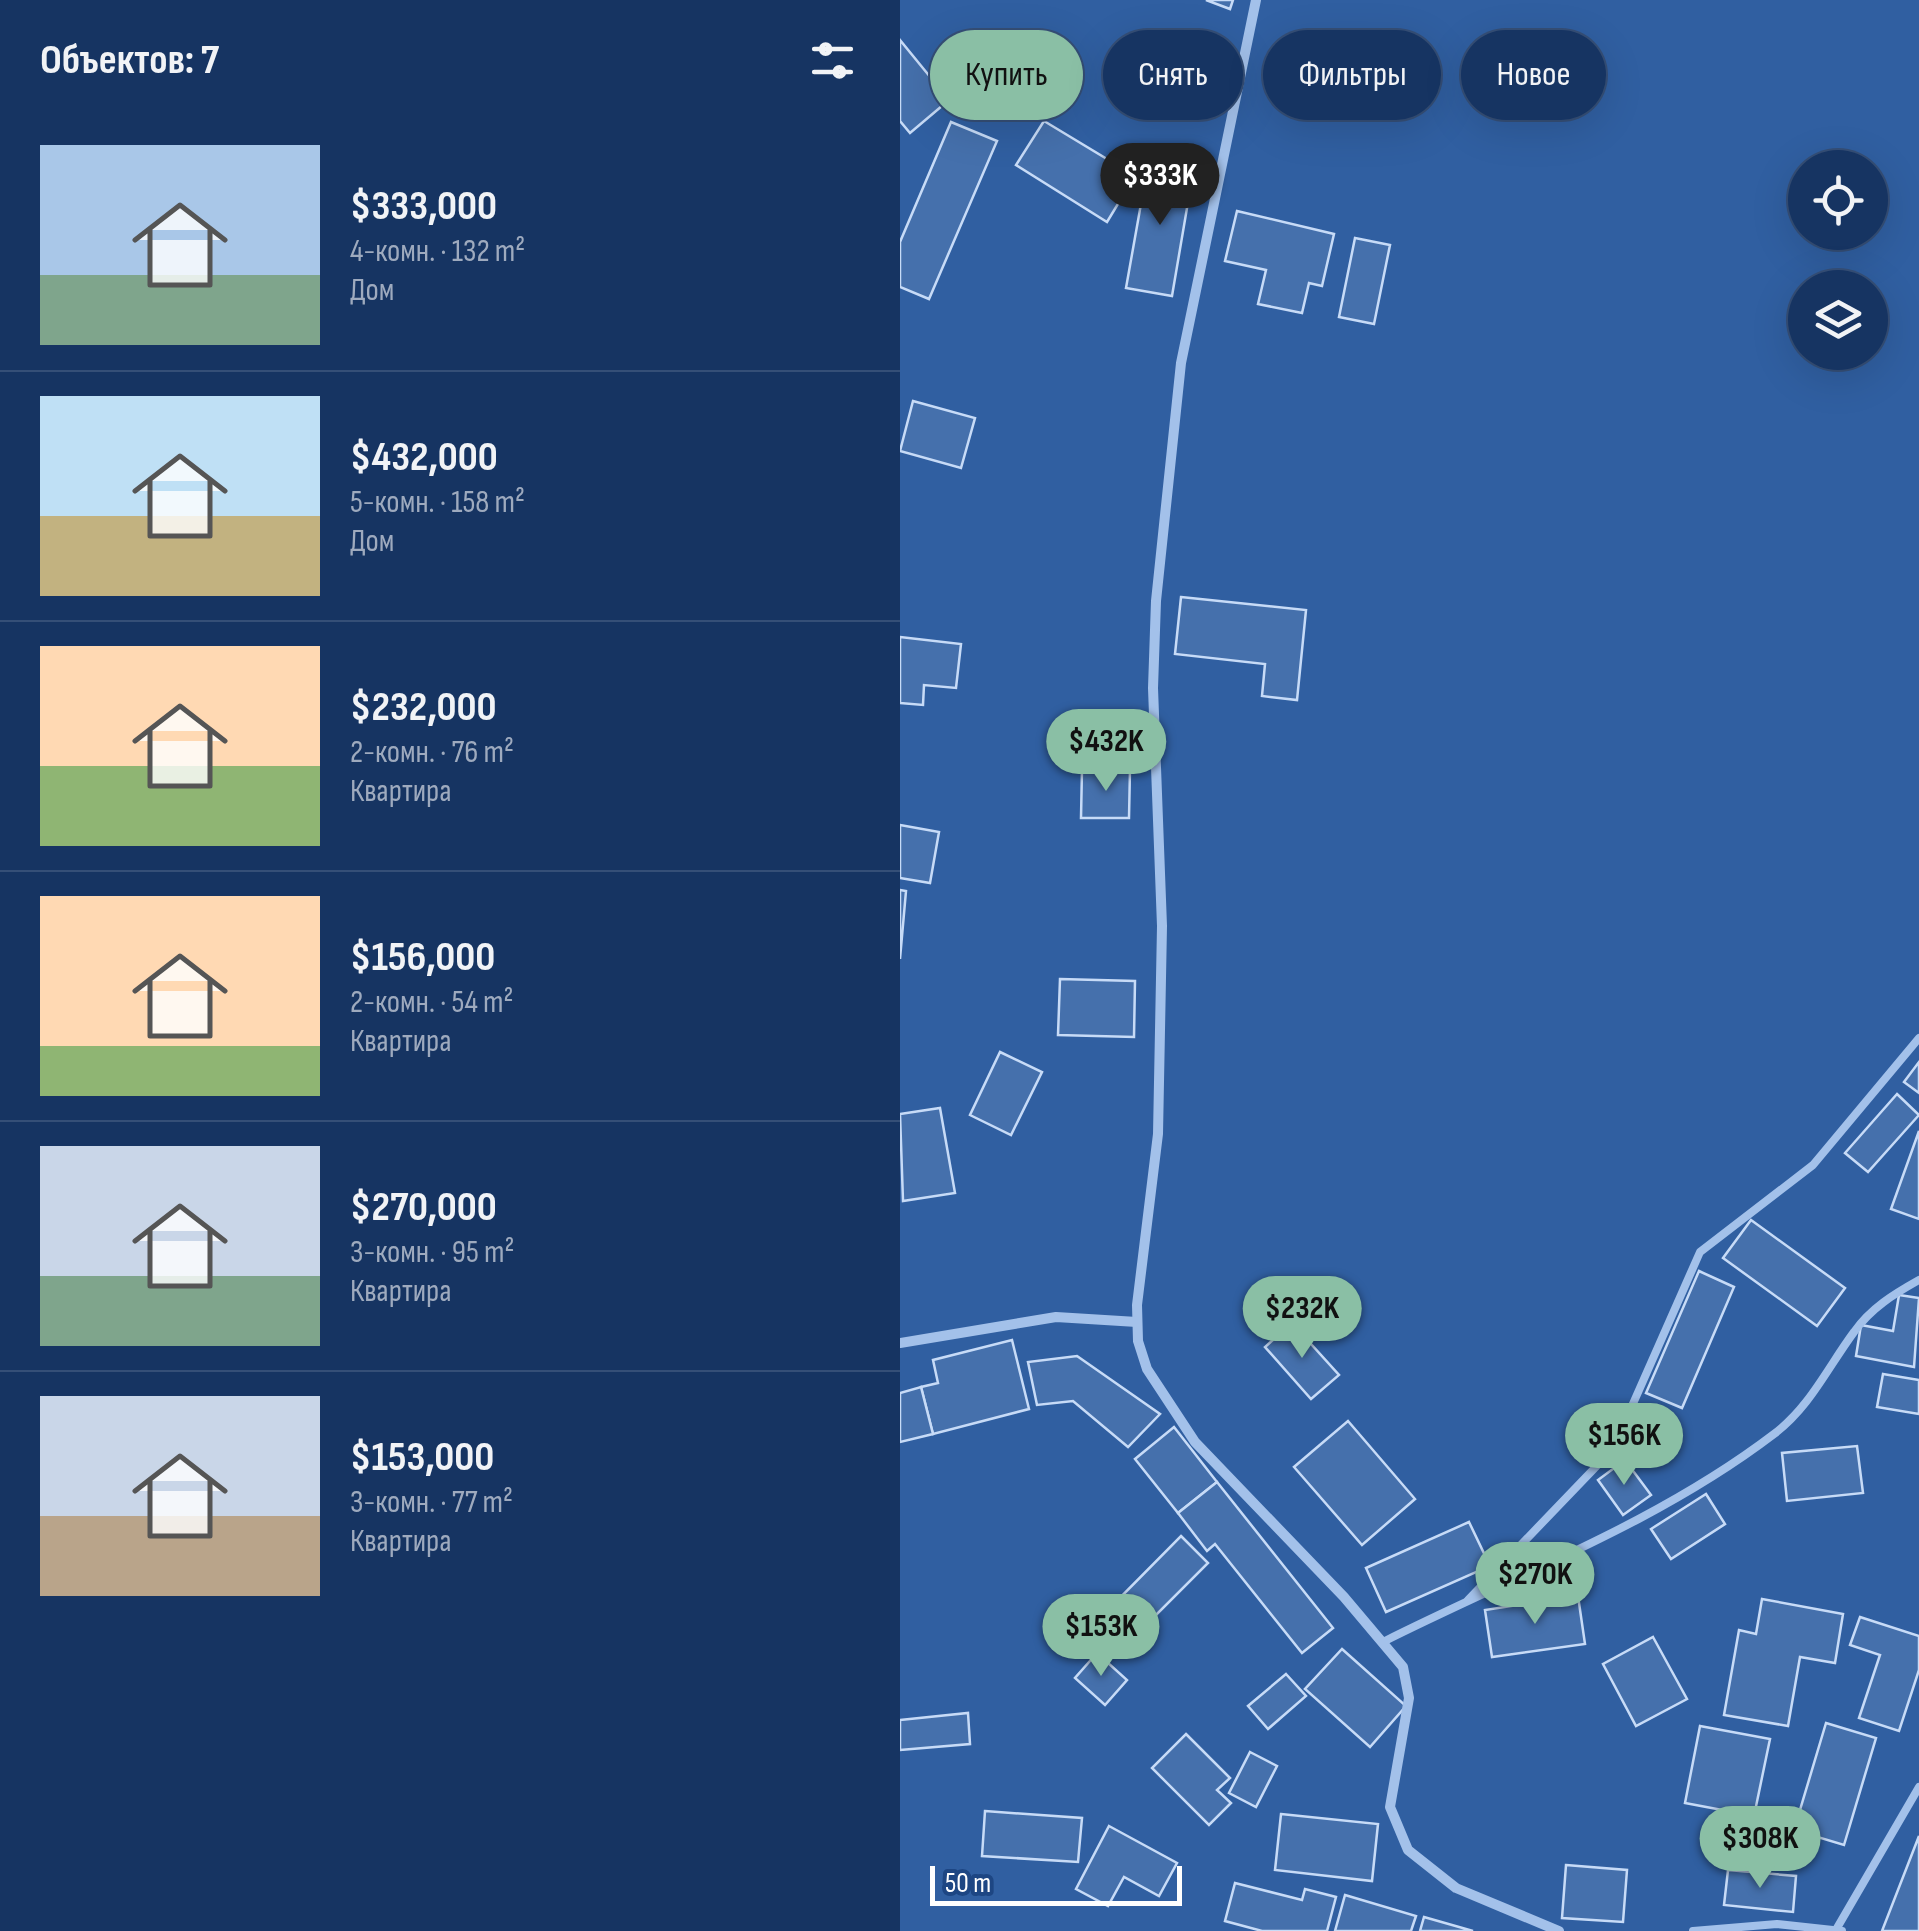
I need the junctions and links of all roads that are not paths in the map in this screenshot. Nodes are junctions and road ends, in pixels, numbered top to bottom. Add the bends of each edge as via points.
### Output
1 (1256, 0) edge
2 (1919, 1038) edge
3 (1919, 1280) edge
4 (1137, 1322) junction
5 (900, 1343) edge
6 (1468, 1600) junction
7 (1383, 1642) junction
8 (1919, 1787) edge
9 (1839, 1929) edge
10 (1560, 1931) edge
11 (1693, 1931) edge

1 - 4 street via 1180,363 1156,602 1159,1098
2 - 6 lane via 1813,1165 1696,1258 1613,1449
3 - 6 lane via 1868,1316 1806,1402 1744,1457 1604,1538
4 - 5 street via 1056,1318
4 - 7 street via 1148,1370 1195,1442
6 - 7 lane
7 - 10 street via 1407,1684 1390,1807 1402,1842 1456,1888
8 - 9 lane
9 - 11 lane via 1777,1924

